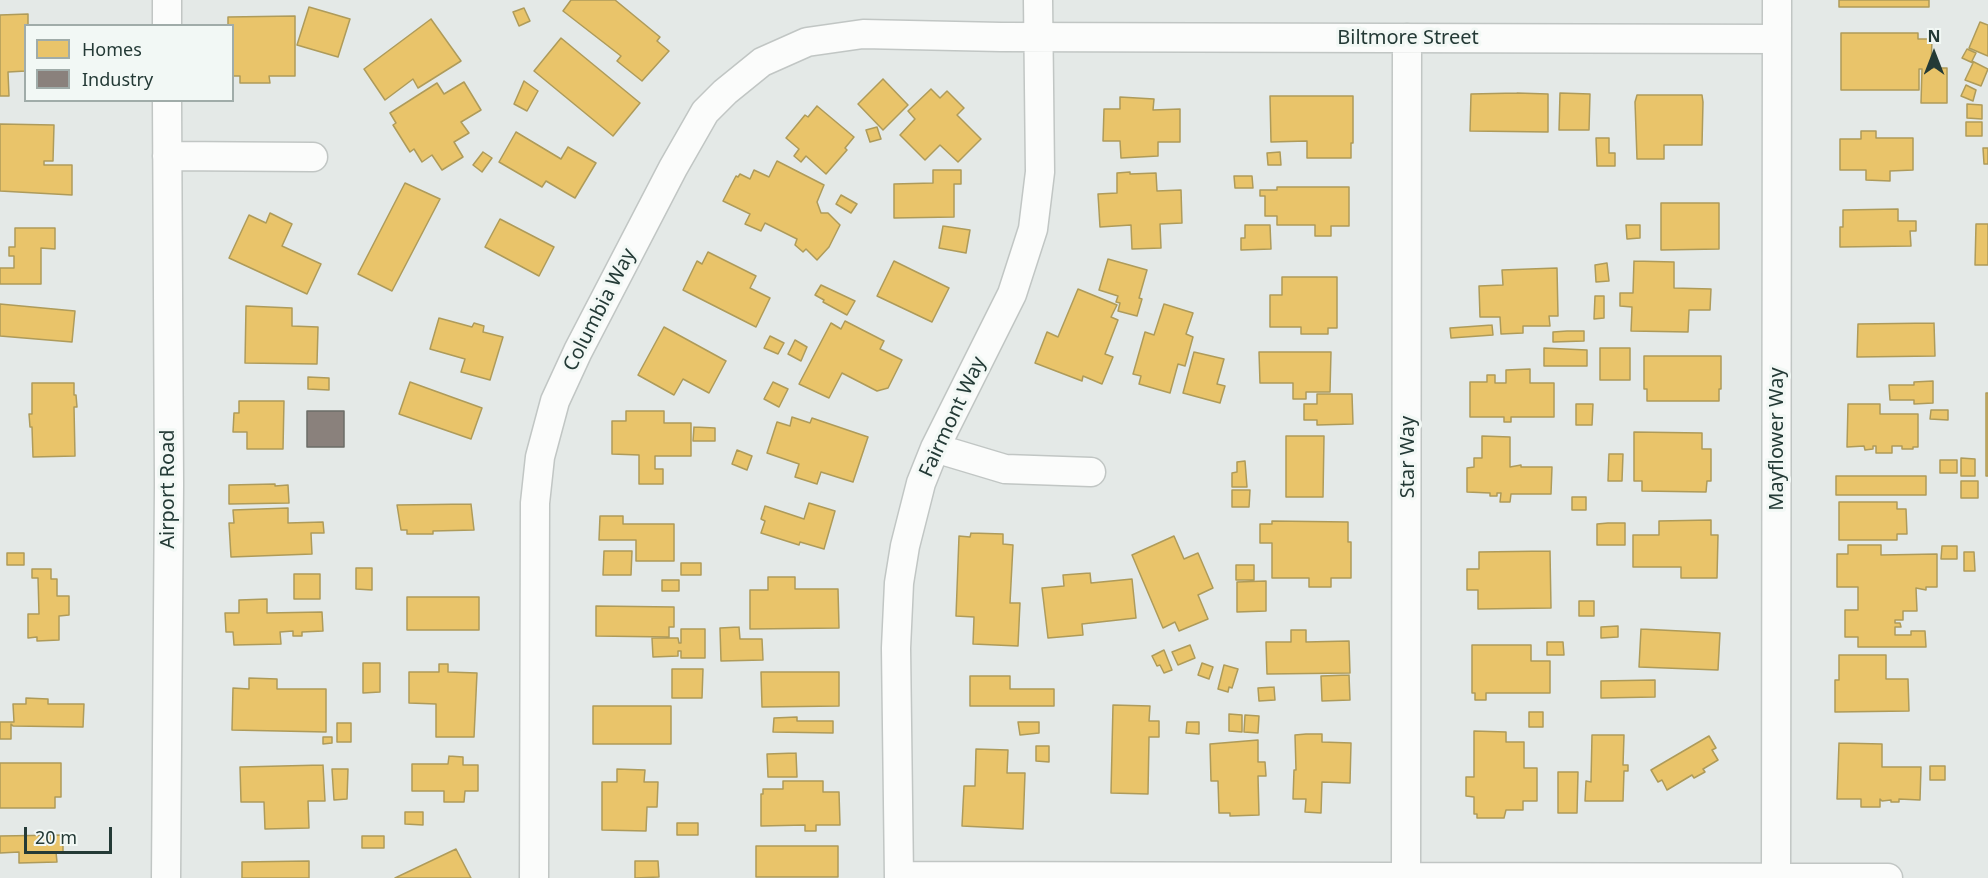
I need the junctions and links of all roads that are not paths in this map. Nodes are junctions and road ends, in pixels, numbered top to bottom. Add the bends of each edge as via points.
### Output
1 (167, 0) edge
2 (1038, 0) edge
3 (1777, 0) edge
4 (167, 24) edge
5 (1038, 36) junction
6 (1407, 38) junction
7 (1777, 39) junction
8 (167, 102) edge
9 (167, 156) junction
10 (313, 157) dead end
11 (935, 448) junction
12 (1091, 472) dead end
13 (1406, 876) junction
14 (899, 877) edge
15 (166, 878) edge
16 (534, 878) edge
17 (1776, 878) edge
18 (1888, 878) edge

1 - 4 street
2 - 5 street, Fairmont Way
3 - 7 street, Mayflower Way
5 - 6 street, Biltmore Street
5 - 11 street, Fairmont Way via 1040,172 1033,229 1012,294
5 - 16 street, Columbia Way via 863,34 807,42 762,62 705,112 578,351 555,401 540,457 535,504
6 - 7 street, Biltmore Street
6 - 13 street, Star Way
7 - 17 street, Mayflower Way
8 - 9 street, Airport Road
9 - 10 street
9 - 15 street, Airport Road
11 - 12 street via 1005,469
11 - 14 street, Fairmont Way via 905,546 899,583
13 - 14 street
13 - 17 street
17 - 18 street

